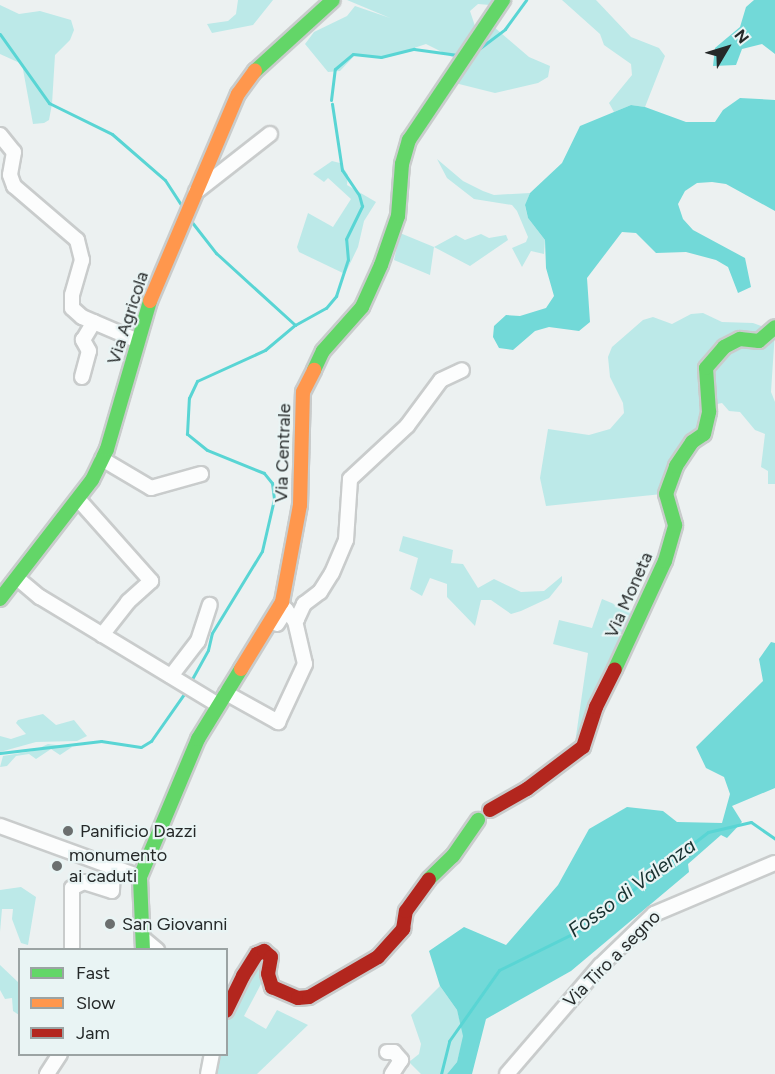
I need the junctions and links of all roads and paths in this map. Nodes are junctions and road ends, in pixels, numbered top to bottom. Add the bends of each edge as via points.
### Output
1 (333, 0) edge
2 (502, 0) edge
3 (270, 134) dead end
4 (0, 135) edge
5 (196, 192) junction
6 (94, 322) junction
7 (775, 327) edge
8 (136, 340) junction
9 (462, 370) dead end
10 (82, 377) dead end
11 (102, 459) junction
12 (201, 474) dead end
13 (78, 499) junction
14 (17, 578) junction
15 (0, 599) edge
16 (210, 605) dead end
17 (295, 621) junction
18 (102, 634) junction
19 (253, 651) junction
20 (174, 678) junction
21 (222, 699) junction
22 (490, 810) dead end
23 (478, 820) dead end
24 (0, 827) edge
25 (774, 857) edge
26 (113, 868) junction
27 (140, 877) junction
28 (144, 945) edge
29 (72, 948) edge
30 (228, 1007) edge
31 (387, 1052) dead end
32 (59, 1056) edge
33 (212, 1056) edge
34 (47, 1074) edge
35 (208, 1074) edge
36 (392, 1074) edge
37 (507, 1074) edge

1 - 5 street, Via Agricola via 253,72 238,94
2 - 19 street, Via Centrale via 405,151 398,216 371,288 352,320 323,351 303,392 300,506 287,580 282,602
3 - 5 street, Via Agricola
4 - 6 street via 14,152 10,176 14,186 77,240 82,260 72,308
5 - 8 street, Via Agricola
6 - 8 street
6 - 10 street via 83,340 89,351
7 - 22 street, Via Moneta via 759,341 741,339 724,347 706,368 709,412 704,434 692,442 676,466 666,494 675,525 665,561 642,618 600,697 583,747 527,789
8 - 11 street, Via Agricola via 114,429
9 - 17 street via 441,380 407,426 350,479 346,540 341,554 325,585 304,604
11 - 12 street via 151,488
11 - 13 street, Via Agricola
13 - 14 street, Via Agricola
13 - 18 street via 151,581
14 - 15 street, Via Agricola
14 - 18 street via 40,597
16 - 20 street via 198,640
17 - 19 street via 286,610 269,638
17 - 21 street via 305,664 278,722
18 - 20 street
19 - 21 street, Via Centrale
20 - 21 street via 199,693
21 - 27 street, Via Centrale via 180,776
23 - 30 street via 453,856 422,885 406,911 403,929 378,957 309,998 298,998 272,987 268,974 271,957 264,951 257,954
24 - 26 street
25 - 37 street, Via Tiro a segno via 654,914 600,966
26 - 27 street
26 - 29 street via 112,891 84,882 72,888
27 - 28 street
31 - 36 street via 394,1052 401,1060
32 - 34 street
33 - 35 street

